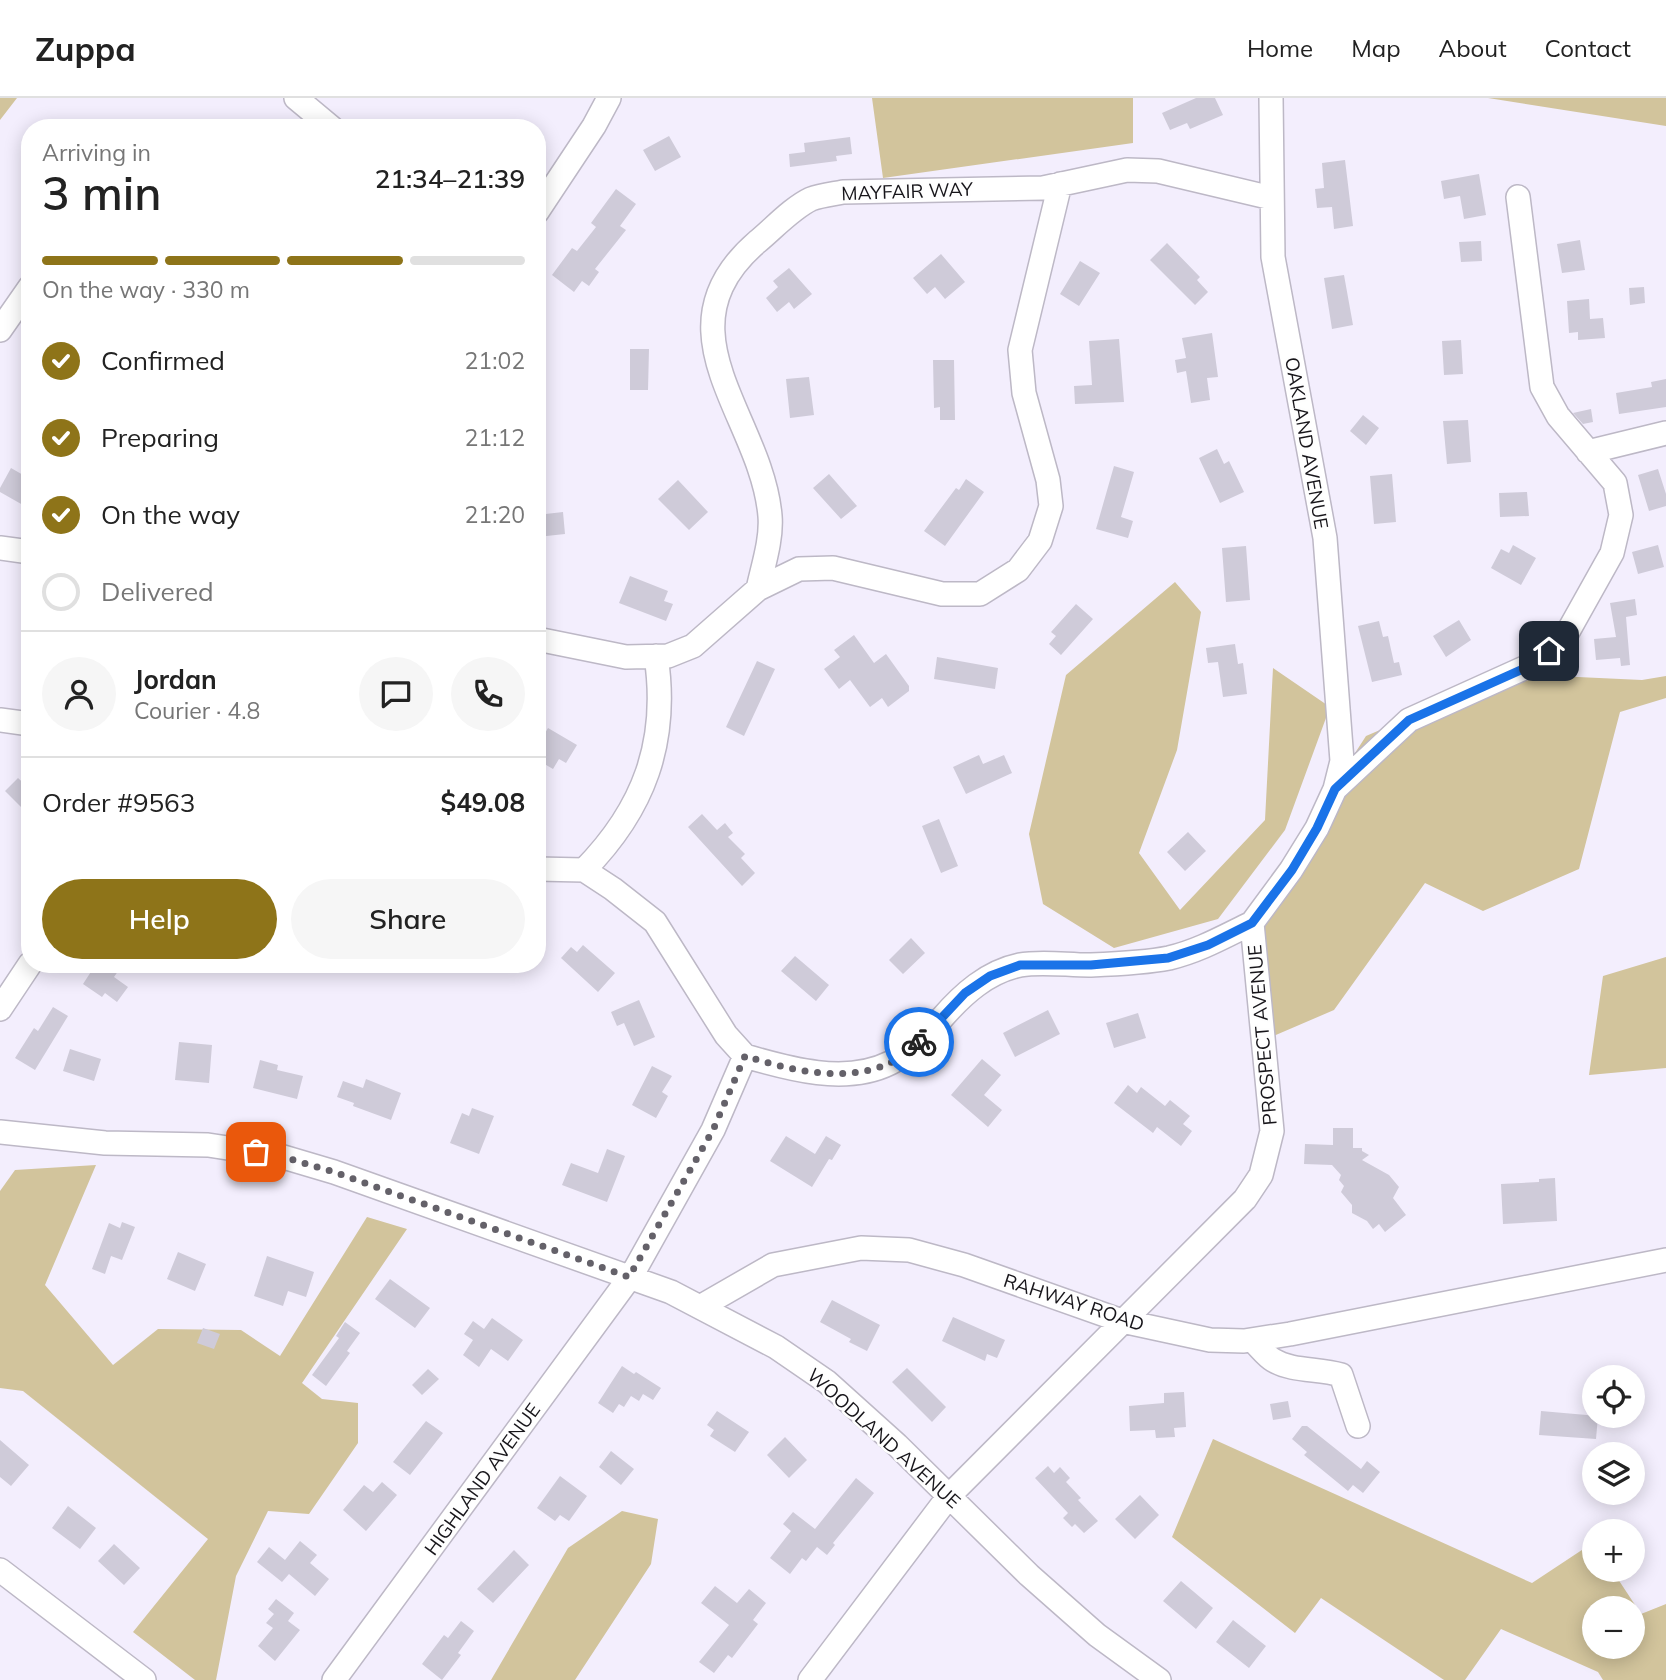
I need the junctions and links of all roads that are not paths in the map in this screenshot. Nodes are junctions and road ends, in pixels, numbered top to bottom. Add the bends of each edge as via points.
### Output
1 (296, 98) edge
2 (609, 98) edge
3 (1272, 98) edge
4 (321, 119) edge
5 (1060, 184) junction
6 (1518, 197) dead end
7 (546, 198) edge
8 (1272, 198) junction
9 (21, 300) edge
10 (0, 330) edge
11 (1666, 433) edge
12 (1588, 452) junction
13 (0, 548) edge
14 (21, 551) edge
15 (758, 589) junction
16 (546, 641) edge
17 (656, 656) junction
18 (0, 720) edge
19 (21, 723) edge
20 (1335, 789) junction
21 (546, 869) edge
22 (583, 870) junction
23 (1252, 923) junction
24 (24, 973) edge
25 (0, 1009) edge
26 (745, 1056) junction
27 (0, 1132) edge
28 (1666, 1260) edge
29 (629, 1277) junction
30 (700, 1307) junction
31 (1122, 1321) junction
32 (1252, 1340) junction
33 (1358, 1426) dead end
34 (949, 1496) junction
35 (0, 1570) edge
36 (144, 1680) edge
37 (334, 1680) edge
38 (810, 1680) edge
39 (1159, 1680) edge

1 - 4 street
2 - 7 street
3 - 8 street, OAKLAND AVENUE
5 - 8 street, MAYFAIR WAY via 1127,170 1158,171
5 - 15 street via 1020,350 1024,393 1051,506 1040,541 1018,570 980,594 942,594 833,568 799,569
5 - 15 street, MAYFAIR WAY via 842,192 811,199 742,256 722,285 712,318 714,355 763,481 770,517
6 - 12 street, PROSPECT AVENUE via 1542,387 1558,416
8 - 20 street, OAKLAND AVENUE via 1273,257 1325,538 1342,761
9 - 10 street
11 - 12 street
12 - 20 street, PROSPECT AVENUE via 1615,483 1621,515 1612,553 1566,637 1534,664 1409,720
13 - 14 street
15 - 17 street via 692,646
16 - 17 street via 626,657
17 - 22 street via 659,722 650,769 617,833
18 - 19 street
20 - 23 street, PROSPECT AVENUE via 1292,870
21 - 22 street
22 - 26 street via 655,922 726,1035
23 - 26 street via 1168,958 1020,965 990,976 965,993 920,1042 891,1063 868,1072 788,1069
23 - 31 street, PROSPECT AVENUE via 1272,1131 1261,1175 1245,1199
24 - 25 street
26 - 29 street, HIGHLAND AVENUE via 713,1130
27 - 29 street, WOODLAND AVENUE via 105,1143 208,1145 280,1156
28 - 32 street, RAHWAY ROAD
29 - 30 street, WOODLAND AVENUE
29 - 37 street, HIGHLAND AVENUE
30 - 31 street, RAHWAY ROAD via 773,1265 861,1248 909,1250 964,1265
30 - 34 street, WOODLAND AVENUE via 776,1347 827,1382
31 - 32 street, RAHWAY ROAD via 1210,1340
31 - 34 street, PROSPECT AVENUE
32 - 33 street via 1273,1360 1341,1375
34 - 38 street, PROSPECT AVENUE
34 - 39 street, WOODLAND AVENUE via 1088,1626
35 - 36 street

